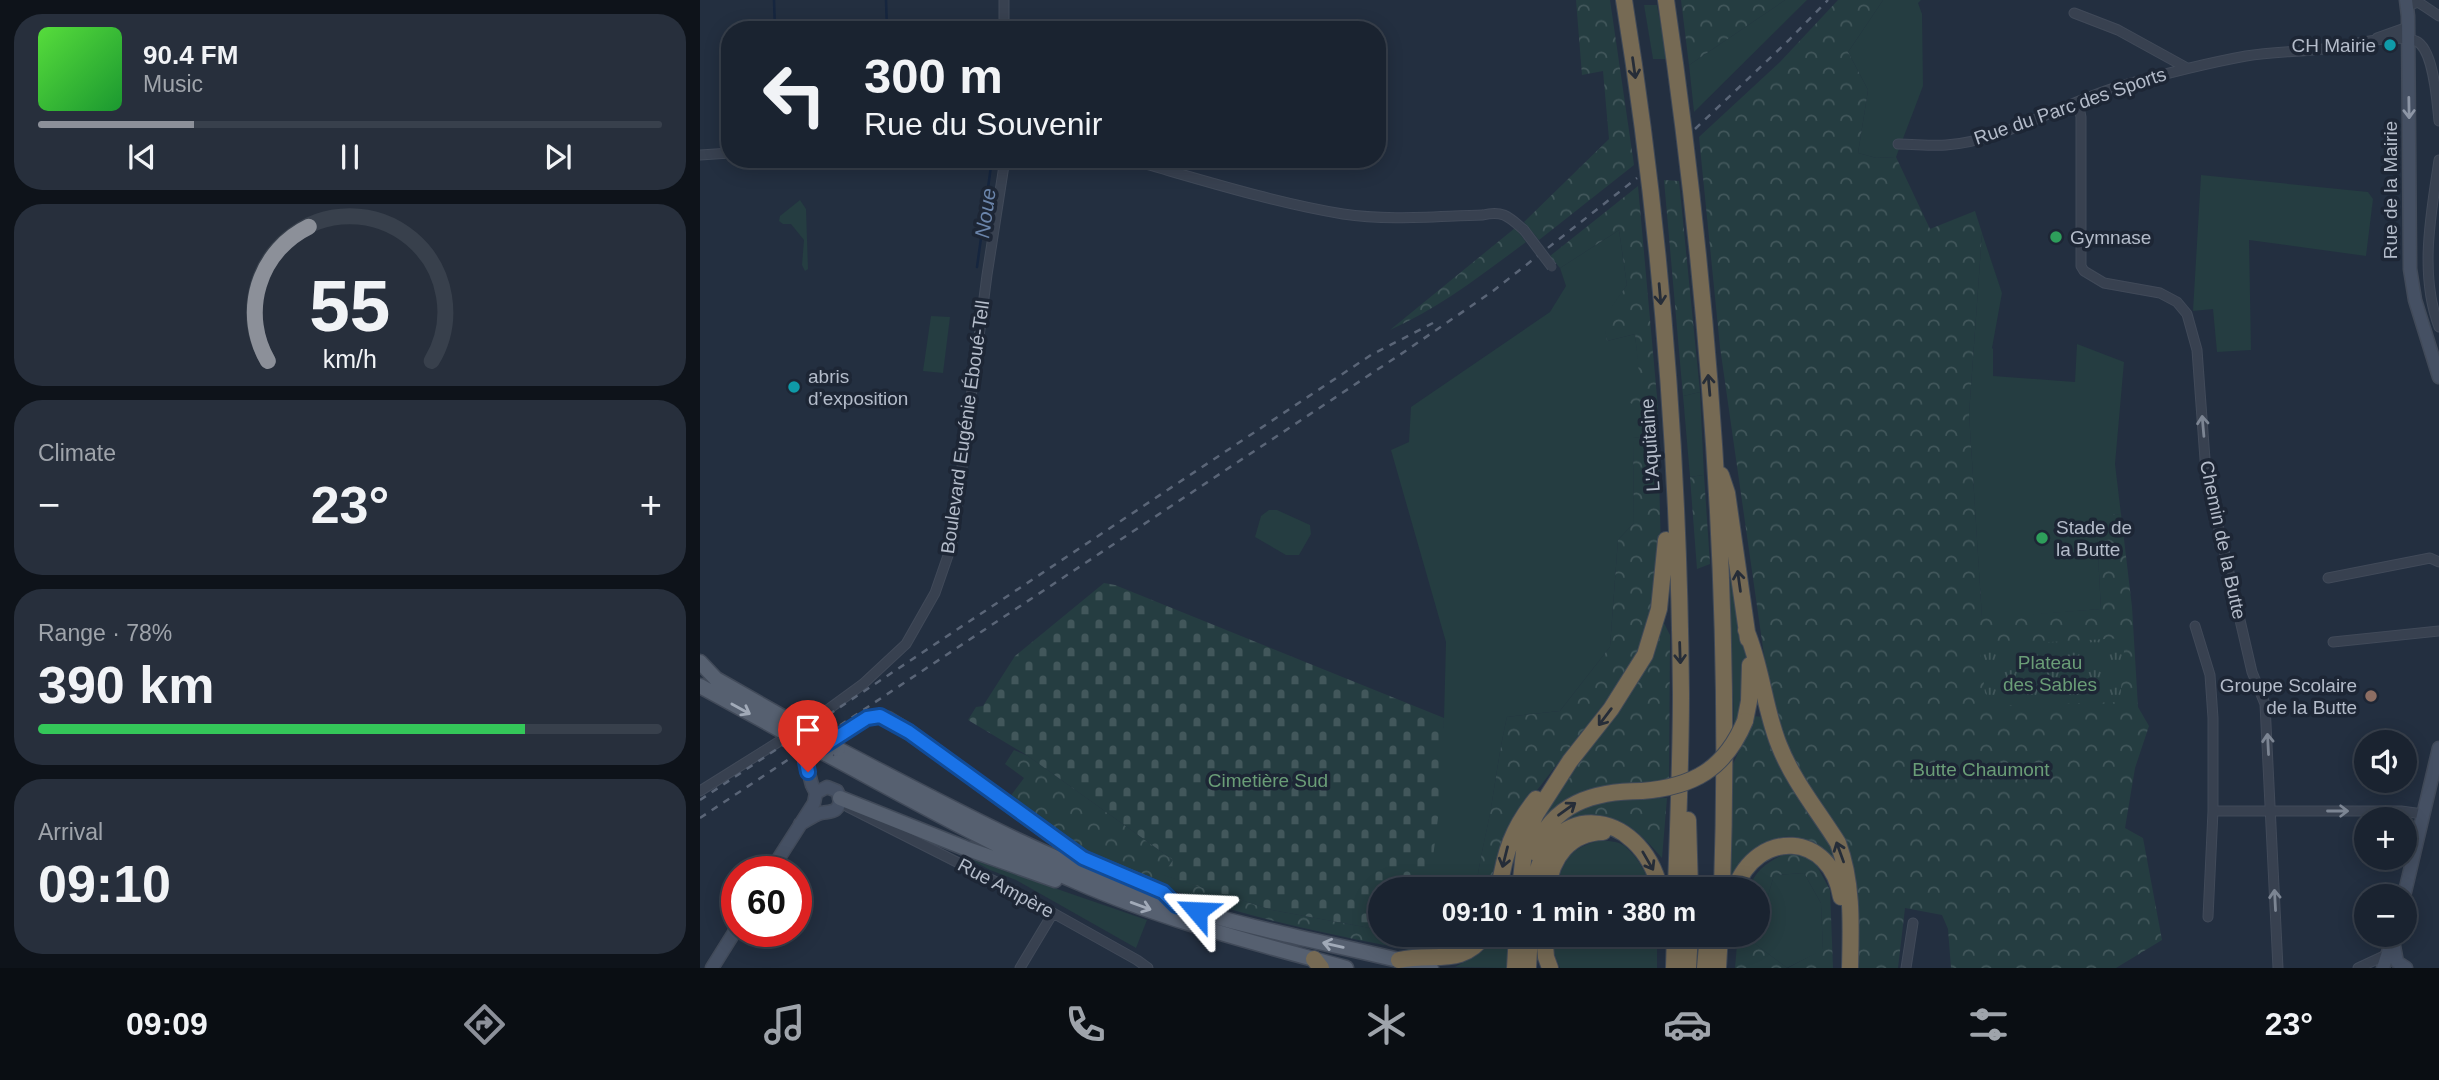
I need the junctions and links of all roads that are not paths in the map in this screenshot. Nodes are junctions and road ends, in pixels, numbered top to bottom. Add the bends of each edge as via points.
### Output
1 (1004, 0) edge
2 (1624, 0) edge
3 (1666, 0) edge
4 (2412, 2) edge
5 (2074, 13) dead end
6 (2439, 16) edge
7 (1004, 21) edge
8 (2408, 33) junction
9 (2187, 68) junction
10 (2078, 102) junction
11 (2439, 121) edge
12 (1898, 144) dead end
13 (721, 154) edge
14 (700, 155) edge
15 (2439, 160) edge
16 (1004, 168) edge
17 (1161, 168) edge
18 (1552, 267) dead end
19 (2439, 327) edge
20 (2439, 377) edge
21 (1714, 453) junction
22 (1674, 487) junction
23 (2439, 562) edge
24 (2328, 579) dead end
25 (2195, 625) dead end
26 (1746, 630) junction
27 (2439, 631) edge
28 (2333, 642) dead end
29 (700, 662) edge
30 (700, 671) edge
31 (716, 679) junction
32 (700, 686) edge
33 (1723, 687) junction
34 (888, 719) joint
35 (1681, 720) junction
36 (788, 728) junction
37 (2439, 748) edge
38 (832, 751) junction
39 (1570, 761) junction
40 (700, 791) edge
41 (819, 799) junction
42 (839, 804) junction
43 (2213, 811) junction
44 (2270, 812) junction
45 (2423, 814) junction
46 (1629, 838) junction
47 (781, 856) edge
48 (1502, 877) edge
49 (1521, 877) edge
50 (1532, 877) edge
51 (1535, 877) edge
52 (1550, 877) edge
53 (1655, 877) edge
54 (1676, 877) edge
55 (1690, 877) edge
56 (1712, 877) edge
57 (1722, 877) edge
58 (1741, 877) edge
59 (1077, 883) junction
60 (2407, 884) edge
61 (1176, 905) junction
62 (1053, 913) junction
63 (2208, 917) dead end
64 (1913, 923) dead end
65 (725, 947) edge
66 (1476, 947) edge
67 (1516, 947) edge
68 (1529, 947) edge
69 (1545, 947) edge
70 (1664, 947) edge
71 (1675, 947) edge
72 (1689, 947) edge
73 (1710, 947) edge
74 (1718, 947) edge
75 (1722, 947) edge
76 (2394, 947) edge
77 (1399, 960) junction
78 (2384, 961) edge
79 (1317, 964) edge
80 (1714, 967) edge
81 (712, 968) edge
82 (1020, 968) edge
83 (1148, 968) edge
84 (1346, 968) edge
85 (1431, 968) edge
86 (1515, 968) edge
87 (1528, 968) edge
88 (1550, 968) edge
89 (1665, 968) edge
90 (1674, 968) edge
91 (1688, 968) edge
92 (1841, 968) edge
93 (1850, 968) edge
94 (1906, 968) edge
95 (2278, 968) edge
96 (2358, 968) edge
97 (2406, 968) edge

1 - 7 street
2 -> 22 highway, L'Aquitaine via 1661,296
21 -> 3 highway via 1692,191
4 - 6 street
4 - 8 main road, Rue de la Mairie
5 - 9 street via 2118,30
8 - 9 street, Rue du Parc des Sports
8 - 11 street via 2426,54 2435,82
8 -> 20 main road, Rue de la Mairie via 2410,269
9 - 10 street, Rue du Parc des Sports
10 - 12 street, Rue du Parc des Sports via 1983,138 1947,145
44 -> 10 street, Chemin de la Butte via 2265,704 2252,672 2206,473 2193,330 2188,314 2169,297 2104,283 2081,266
13 - 14 street
15 - 19 street via 2428,288
16 - 40 street, Boulevard Eugénie Éboué-Tell via 951,544 935,593 906,644 863,684
17 - 18 street, bridge via 1345,214 1393,217 1495,212 1524,230
26 -> 21 highway via 1727,492
21 - 33 highway
22 -> 35 highway, L'Aquitaine
22 -> 39 highway via 1666,510 1662,594 1648,647 1611,709
23 - 24 street via 2430,558
25 - 43 street via 2210,676
50 -> 26 highway, bridge via 1532,856 1538,842 1553,820 1578,802 1590,796 1676,786 1706,772 1725,756 1745,721 1751,680
93 -> 26 highway via 1849,890 1843,857 1780,747
27 - 28 street
29 - 31 main road
30 - 31 main road
31 - 36 main road
32 -> 36 main road
33 - 56 highway
33 - 57 highway
34 - 41 main road via 867,718 811,754 806,762
34 - 61 main road via 1083,858 1163,892
35 - 54 highway, L'Aquitaine
35 - 55 highway
36 - 38 main road, bridge
37 - 45 main road
38 - 59 main road via 960,826
38 - 61 main road via 996,831
39 -> 48 highway via 1516,827
39 - 49 highway via 1530,827
41 - 42 main road via 833,813
41 - 42 main road via 831,788 837,791
41 - 47 main road
42 - 59 main road via 1064,883
42 - 62 street, Rue Ampère
43 - 44 street
43 - 63 street
44 -> 45 street
95 -> 44 street
45 - 60 main road
46 - 51 highway via 1601,823 1566,831 1548,845
46 - 52 highway via 1592,833 1568,844
46 -> 53 highway via 1647,856
58 - 92 highway via 1753,858 1766,850 1791,846 1809,850 1829,864 1839,885
59 -> 79 main road
77 -> 61 main road
62 - 82 street
62 - 83 street, Rue Ampère
64 - 94 street
65 - 81 main road
66 - 77 highway via 1449,961
67 - 86 highway
68 - 87 highway
69 - 88 highway
70 - 89 highway
71 - 90 highway
72 - 91 highway
73 - 80 highway
74 - 80 highway
75 - 80 highway
76 - 97 main road via 2394,957
77 - 85 main road
78 - 96 street
79 - 84 main road

